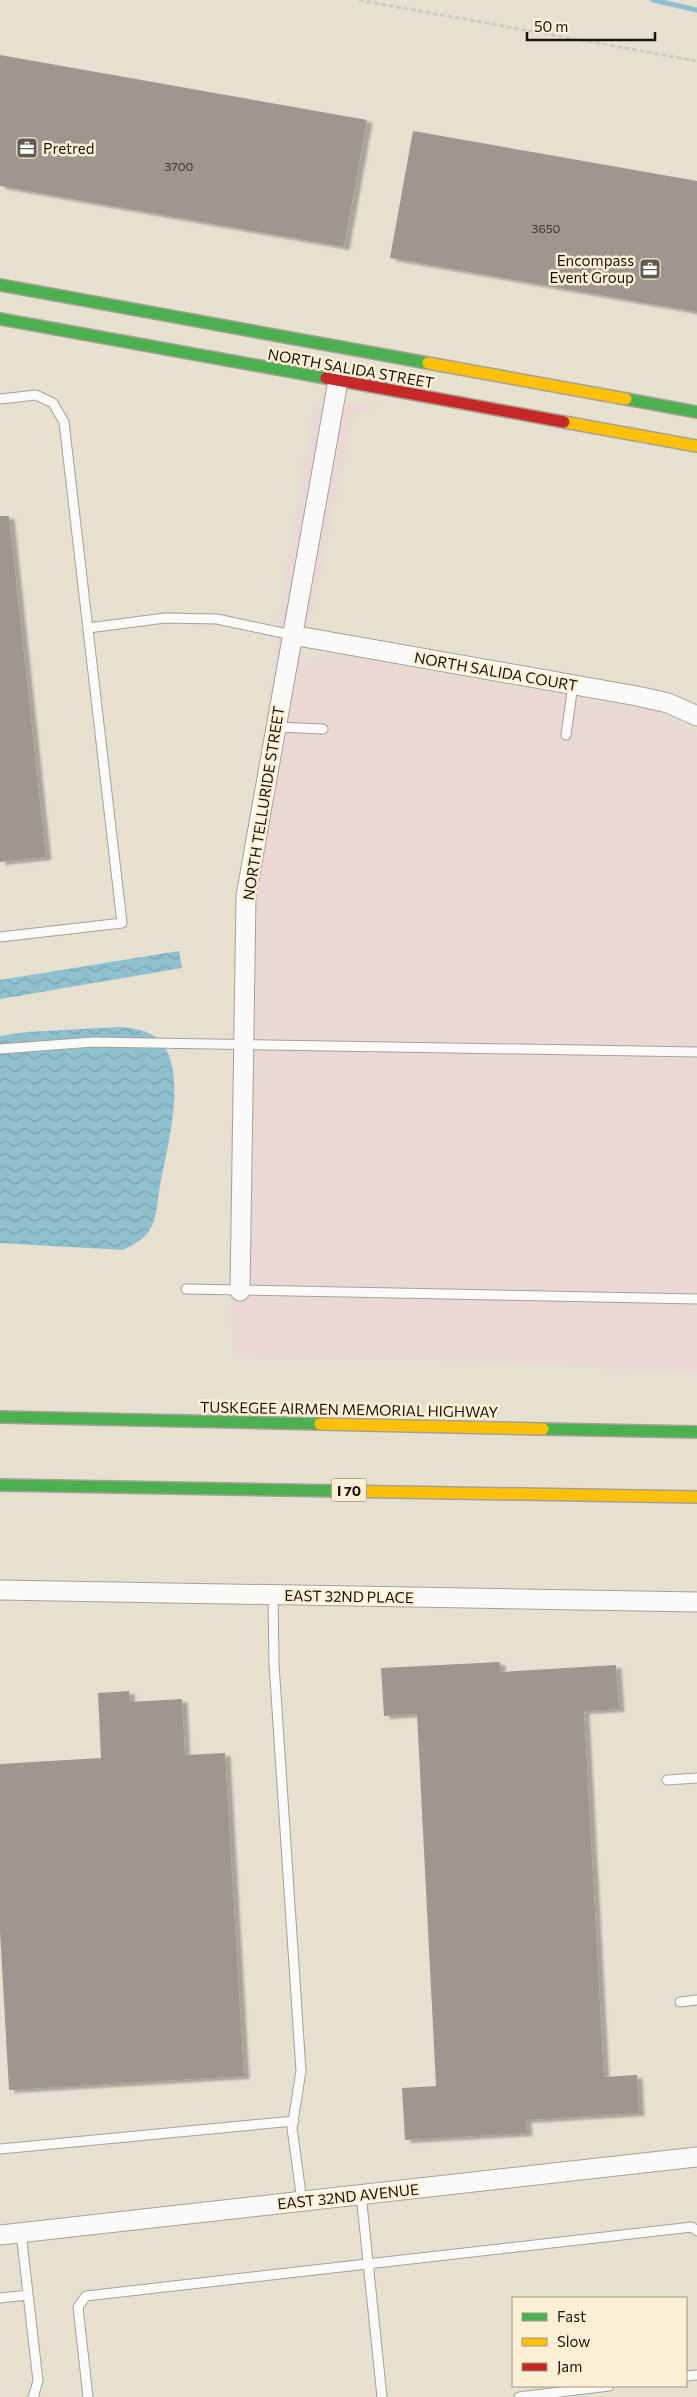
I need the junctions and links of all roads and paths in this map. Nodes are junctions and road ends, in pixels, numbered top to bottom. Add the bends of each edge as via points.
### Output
1 (359, 0) edge
2 (697, 61) edge
3 (0, 285) edge
4 (0, 319) edge
5 (338, 381) junction
6 (0, 399) edge
7 (697, 412) edge
8 (697, 446) edge
9 (88, 628) junction
10 (292, 635) junction
11 (573, 685) junction
12 (697, 716) edge
13 (276, 727) junction
14 (323, 729) dead end
15 (566, 735) dead end
16 (0, 936) edge
17 (244, 1043) junction
18 (0, 1049) edge
19 (697, 1052) edge
20 (186, 1289) dead end
21 (240, 1290) junction
22 (697, 1299) edge
23 (0, 1409) edge
24 (0, 1417) edge
25 (143, 1420) junction
26 (697, 1432) edge
27 (0, 1485) edge
28 (697, 1497) edge
29 (0, 1590) edge
30 (273, 1595) junction
31 (697, 1602) edge
32 (697, 1778) edge
33 (667, 1780) dead end
34 (697, 2000) edge
35 (680, 2002) dead end
36 (294, 2121) junction
37 (0, 2149) edge
38 (697, 2157) edge
39 (361, 2194) junction
40 (302, 2201) junction
41 (697, 2231) edge
42 (21, 2233) junction
43 (0, 2235) edge
44 (368, 2266) junction
45 (28, 2295) junction
46 (0, 2298) edge
47 (601, 2387) edge
48 (33, 2397) edge
49 (88, 2397) edge
50 (382, 2397) edge
51 (519, 2397) edge

1 - 2 path
3 - 7 main road, NORTH SALIDA STREET
4 - 5 main road, NORTH SALIDA STREET
5 - 8 main road, NORTH SALIDA STREET
5 - 10 street, NORTH TELLURIDE STREET
6 - 9 lane via 36,395 53,403 64,422
9 - 10 lane via 165,618 217,620
9 - 16 lane via 122,924
10 - 11 street, NORTH SALIDA COURT
10 - 13 street, NORTH TELLURIDE STREET
11 - 12 street, NORTH SALIDA COURT via 668,702
11 - 15 lane
13 - 14 lane
13 - 17 street, NORTH TELLURIDE STREET via 246,896
17 - 18 lane via 93,1042
17 - 19 lane
17 - 21 street, NORTH TELLURIDE STREET
20 - 21 lane
21 - 22 lane
23 - 25 main road
24 - 25 main road, TUSKEGEE AIRMEN MEMORIAL HIGHWAY
25 - 26 main road, TUSKEGEE AIRMEN MEMORIAL HIGHWAY
27 - 28 main road, I 70
29 - 30 street, EAST 32ND PLACE
30 - 31 street, EAST 32ND PLACE
30 - 36 lane via 301,2071
32 - 33 lane
34 - 35 lane
36 - 37 lane
36 - 40 lane via 292,2128
38 - 39 street, EAST 32ND AVENUE
39 - 40 street, EAST 32ND AVENUE
39 - 44 lane
40 - 42 street, EAST 32ND AVENUE
41 - 44 lane via 692,2227
42 - 43 street, EAST 32ND AVENUE
42 - 45 lane
44 - 49 lane via 86,2296 78,2307
44 - 50 lane
45 - 46 lane
45 - 48 lane via 38,2381
47 - 51 lane

